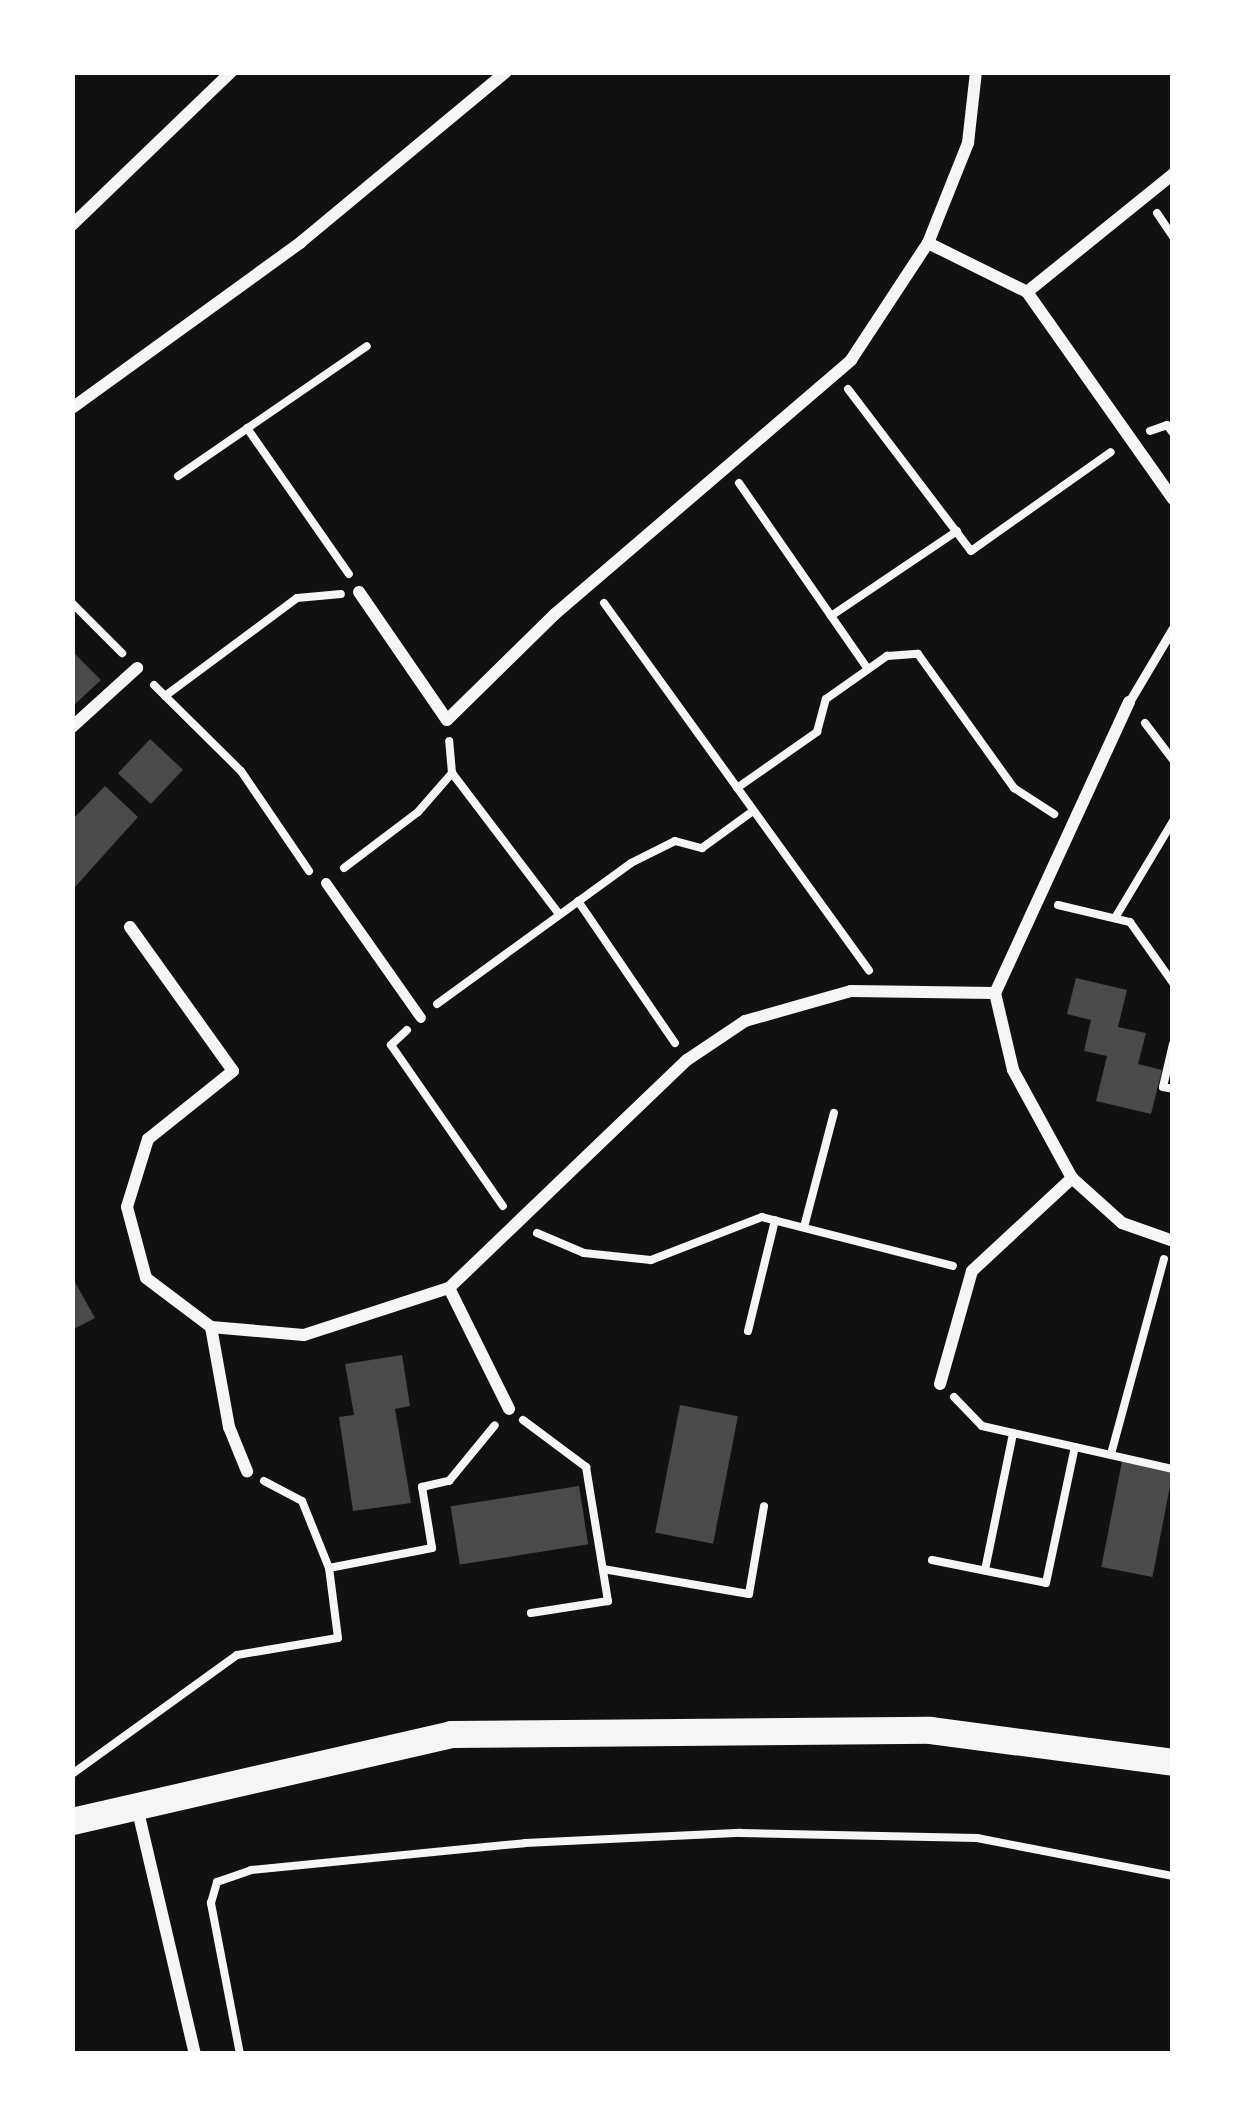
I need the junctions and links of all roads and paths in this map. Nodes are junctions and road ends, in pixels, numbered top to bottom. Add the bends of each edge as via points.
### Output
1 (231, 72) edge
2 (506, 72) edge
3 (976, 72) edge
4 (1173, 174) edge
5 (72, 225) edge
6 (928, 243) junction
7 (1027, 292) junction
8 (367, 346) dead end
9 (836, 373) junction
10 (72, 408) edge
11 (248, 428) junction
12 (1130, 438) junction
13 (728, 466) junction
14 (178, 476) dead end
15 (1173, 499) edge
16 (957, 531) junction
17 (590, 584) junction
18 (359, 592) junction
19 (72, 604) edge
20 (831, 616) junction
21 (1173, 628) edge
22 (137, 668) junction
23 (868, 668) junction
24 (165, 696) junction
25 (1129, 702) junction
26 (447, 720) junction
27 (72, 727) edge
28 (1173, 760) edge
29 (452, 773) junction
30 (737, 788) junction
31 (753, 811) junction
32 (1173, 821) edge
33 (1071, 825) junction
34 (326, 884) junction
35 (1036, 900) junction
36 (578, 901) junction
37 (560, 914) junction
38 (1115, 918) junction
39 (130, 927) dead end
40 (1173, 983) edge
41 (883, 991) junction
42 (995, 993) junction
43 (421, 1018) junction
44 (1173, 1044) edge
45 (687, 1060) junction
46 (1173, 1089) edge
47 (834, 1113) dead end
48 (1072, 1178) junction
49 (776, 1220) junction
50 (516, 1224) junction
51 (804, 1227) junction
52 (1171, 1240) edge
53 (972, 1270) junction
54 (449, 1288) junction
55 (212, 1327) junction
56 (748, 1331) dead end
57 (940, 1384) joint
58 (508, 1409) junction
59 (1013, 1432) junction
60 (1075, 1447) junction
61 (1111, 1454) junction
62 (1173, 1468) edge
63 (247, 1471) joint
64 (764, 1506) dead end
65 (932, 1560) dead end
66 (329, 1568) junction
67 (603, 1570) junction
68 (985, 1570) junction
69 (531, 1613) dead end
70 (1173, 1762) edge
71 (72, 1774) edge
72 (136, 1802) junction
73 (72, 1821) edge
74 (1173, 1876) edge
75 (195, 2054) edge
76 (240, 2054) edge

1 - 5 street
2 - 10 street via 301,242
3 - 6 street via 968,142
4 - 7 street
6 - 7 street
6 - 9 street
7 - 12 street
8 - 11 path
9 - 13 street
9 - 16 path
11 - 14 path
11 - 18 path
12 - 15 street
12 - 16 path via 971,550
13 - 17 street
13 - 20 path
16 - 20 path
17 - 26 street
17 - 30 path
18 - 24 path via 297,598
18 - 26 street
19 - 22 path
20 - 23 path
21 - 25 lane
22 - 24 path
22 - 27 street
23 - 30 path via 826,698 817,732
23 - 33 path via 887,656 918,654 1014,788
24 - 34 path via 241,771
25 - 28 path
25 - 33 street
26 - 29 path
29 - 34 path via 418,812
29 - 37 path
30 - 31 path
31 - 36 path via 703,848 675,841
31 - 41 path
32 - 38 path
33 - 35 street
34 - 43 street
35 - 38 path
35 - 42 street
36 - 37 path
36 - 45 path
37 - 43 path
38 - 40 path via 1130,922
39 - 55 street via 233,1071 148,1139 128,1207 146,1278
41 - 42 street
41 - 45 street via 851,991 745,1021
42 - 48 street via 1013,1070
43 - 50 path via 391,1045
44 - 46 path via 1163,1087
45 - 50 street
47 - 51 path
48 - 52 street via 1121,1223
48 - 53 street
49 - 50 path via 762,1217 651,1260 584,1253
49 - 51 path
49 - 56 path
50 - 54 street
51 - 53 path
52 - 61 path
53 - 57 street
54 - 55 street via 304,1336
54 - 58 street
55 - 63 street via 229,1427
57 - 59 path via 982,1426
58 - 66 path via 449,1481 422,1487 432,1548
58 - 67 path via 586,1467
59 - 60 path
59 - 68 path
60 - 61 path
60 - 68 path via 1046,1583
61 - 62 path
63 - 66 path via 302,1501
64 - 67 path via 749,1594
65 - 68 path
66 - 71 path via 338,1638 237,1655
67 - 69 path via 608,1601
70 - 72 main road via 930,1730 451,1734
72 - 73 main road
72 - 75 street
74 - 76 path via 977,1838 741,1833 525,1843 251,1870 217,1882 211,1903

